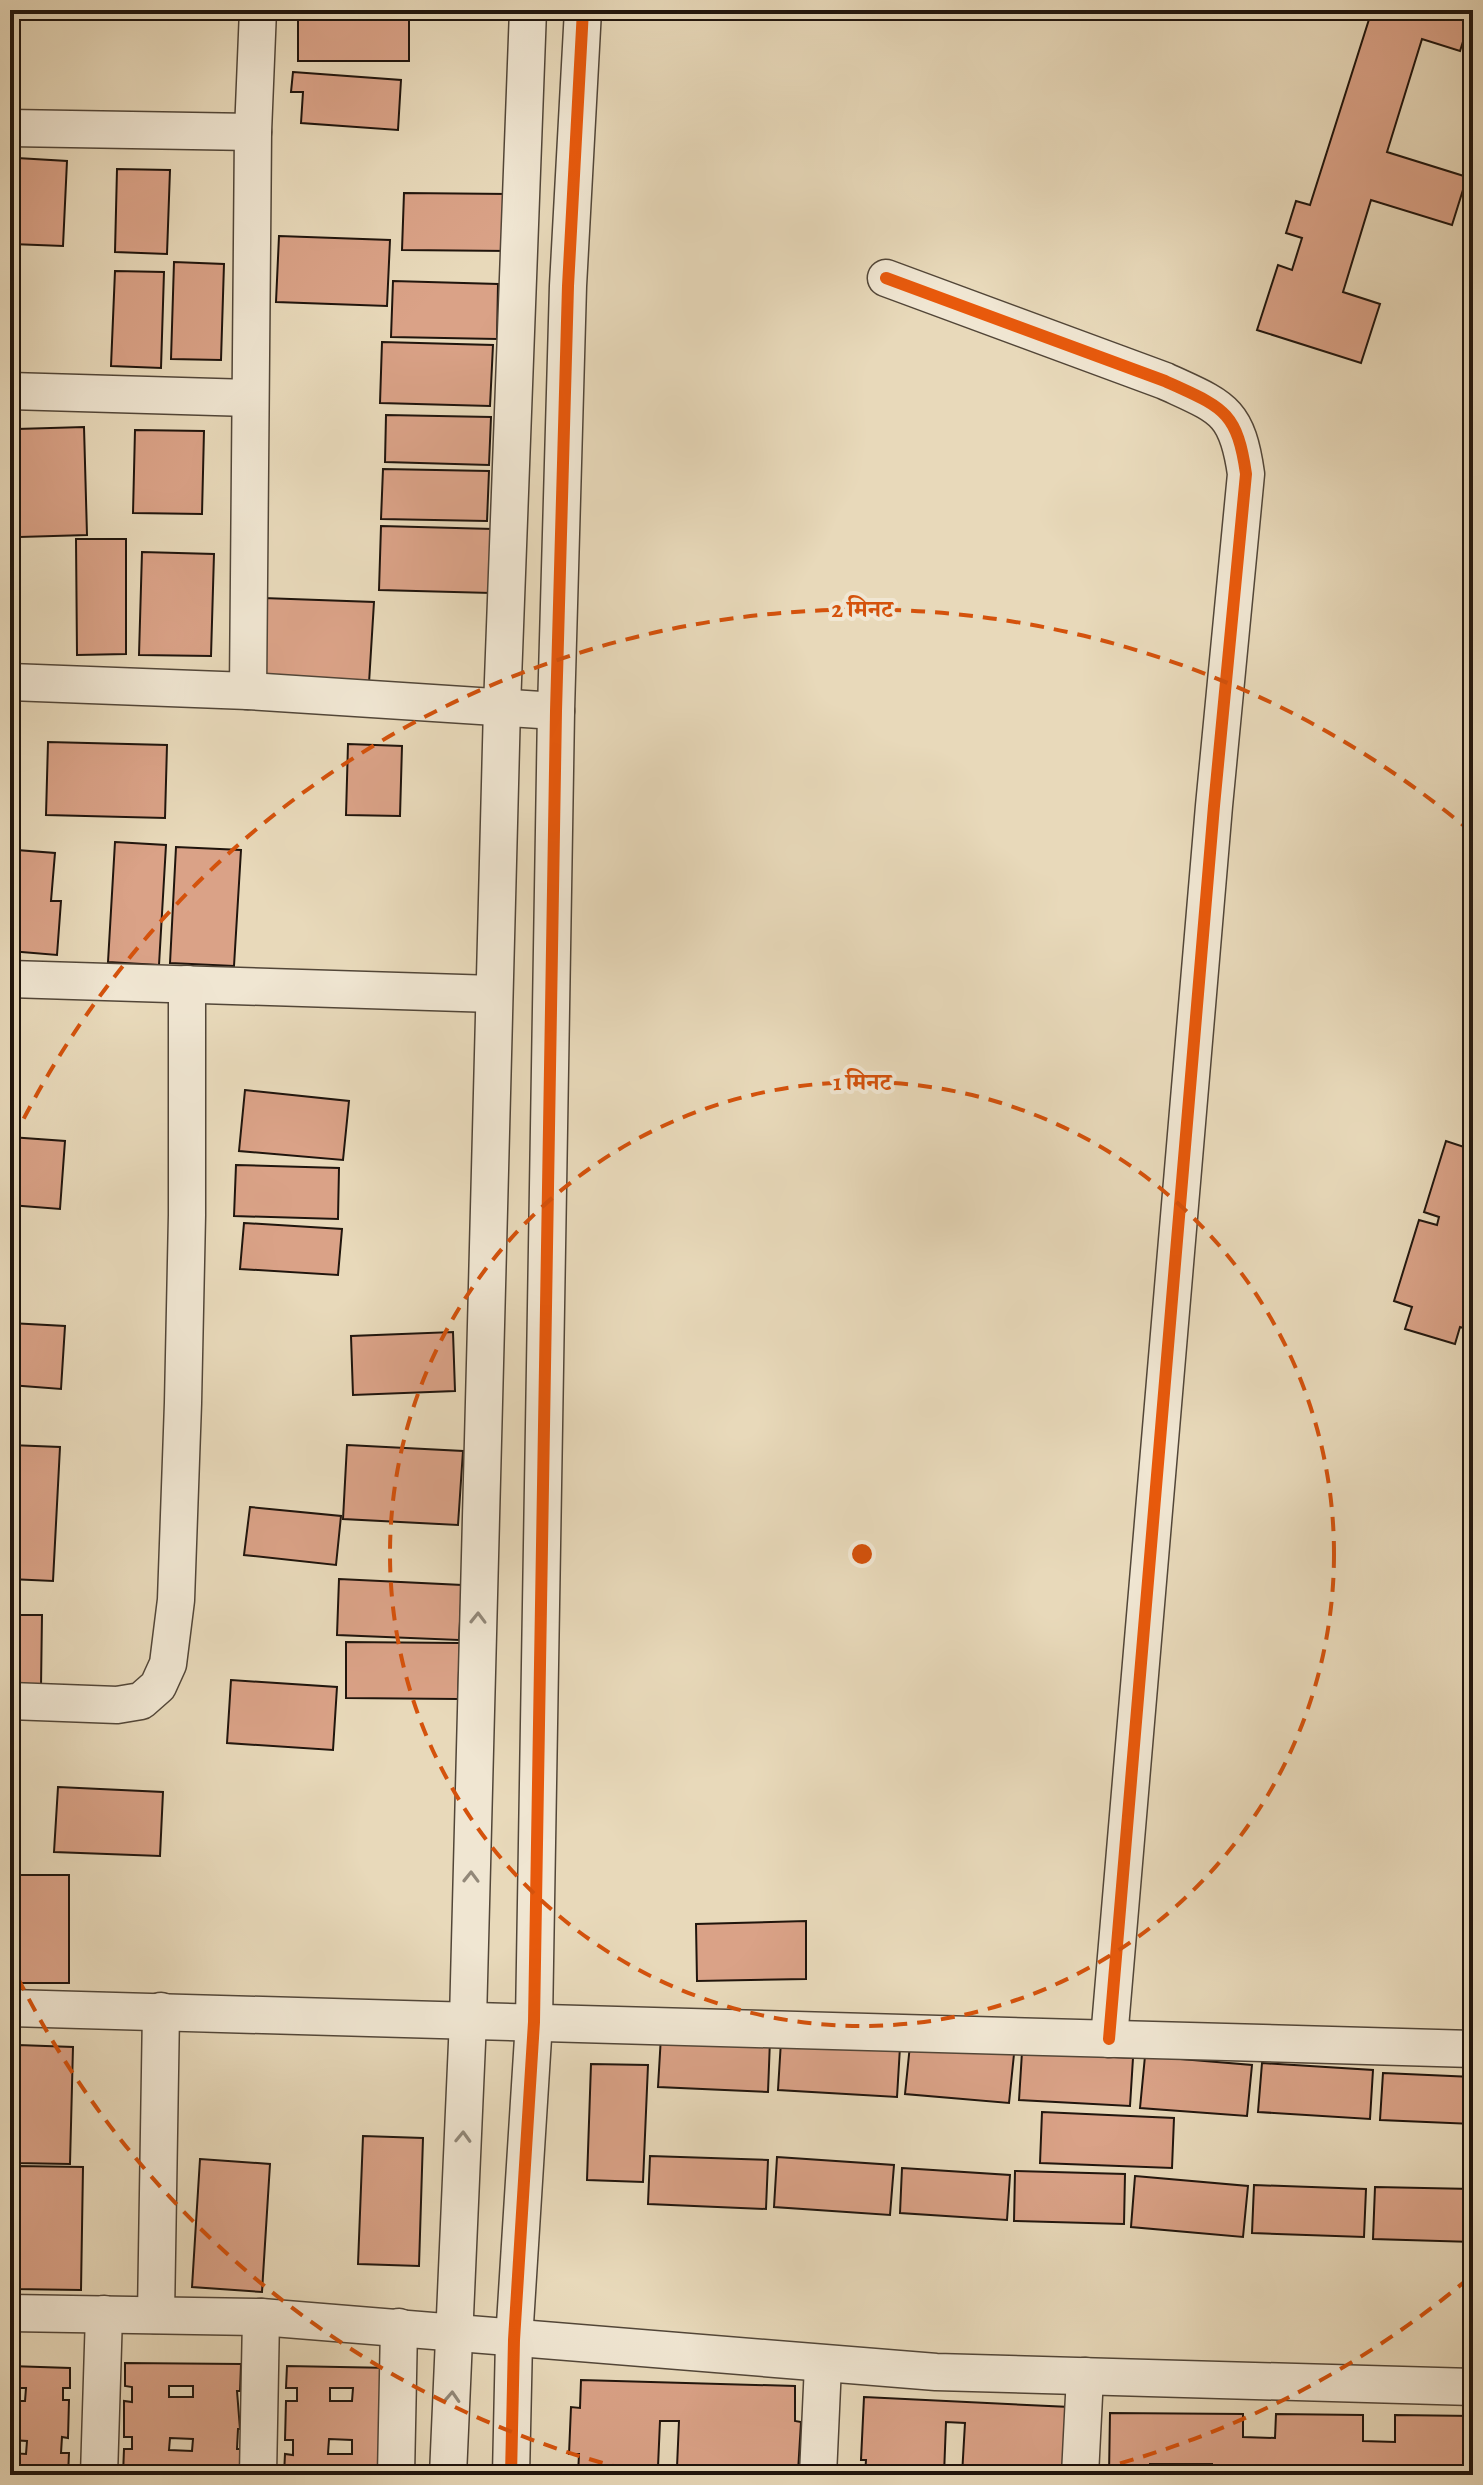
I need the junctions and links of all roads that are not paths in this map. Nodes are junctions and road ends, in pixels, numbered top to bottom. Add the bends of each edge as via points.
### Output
1 (258, 10) edge
2 (528, 10) edge
3 (583, 10) edge
4 (10, 128) edge
5 (253, 132) junction
6 (886, 278) dead end
7 (10, 391) edge
8 (250, 398) junction
9 (10, 682) edge
10 (248, 691) junction
11 (502, 707) junction
12 (556, 711) junction
13 (10, 979) edge
14 (187, 984) junction
15 (494, 994) junction
16 (10, 1701) edge
17 (10, 2008) edge
18 (161, 2011) junction
19 (468, 2020) junction
20 (534, 2022) junction
21 (1109, 2039) junction
22 (1473, 2049) edge
23 (10, 2313) edge
24 (104, 2314) junction
25 (156, 2315) junction
26 (261, 2317) junction
27 (399, 2327) junction
28 (455, 2333) junction
29 (514, 2340) junction
30 (823, 2365) junction
31 (1085, 2376) junction
32 (1473, 2387) edge
33 (99, 2475) edge
34 (258, 2475) edge
35 (396, 2475) edge
36 (448, 2475) edge
37 (511, 2475) edge
38 (818, 2475) edge
39 (1080, 2475) edge

1 - 5 street
2 - 11 street
3 - 12 street via 568,286
4 - 5 street
5 - 8 street
6 - 21 street via 1206,400 1228,416 1241,439 1246,474
7 - 8 street
8 - 10 street
9 - 10 street
10 - 11 street
11 - 12 street
11 - 15 street
12 - 20 street
13 - 14 street
14 - 15 street
14 - 16 street via 182,1418 176,1600 168,1664 158,1686 141,1701
19 -> 15 street
17 - 18 street
18 - 19 street
18 - 25 street
19 - 20 street
28 -> 19 street
20 - 21 street
20 - 29 street
21 - 22 street
23 - 24 street
24 - 25 street
24 - 33 street
25 - 26 street
26 - 27 street
26 - 34 street
27 - 28 street
27 - 35 street
28 - 29 street
36 -> 28 street
29 - 30 street
29 - 37 street
30 - 31 street
30 - 38 street
31 - 32 street
31 - 39 street

